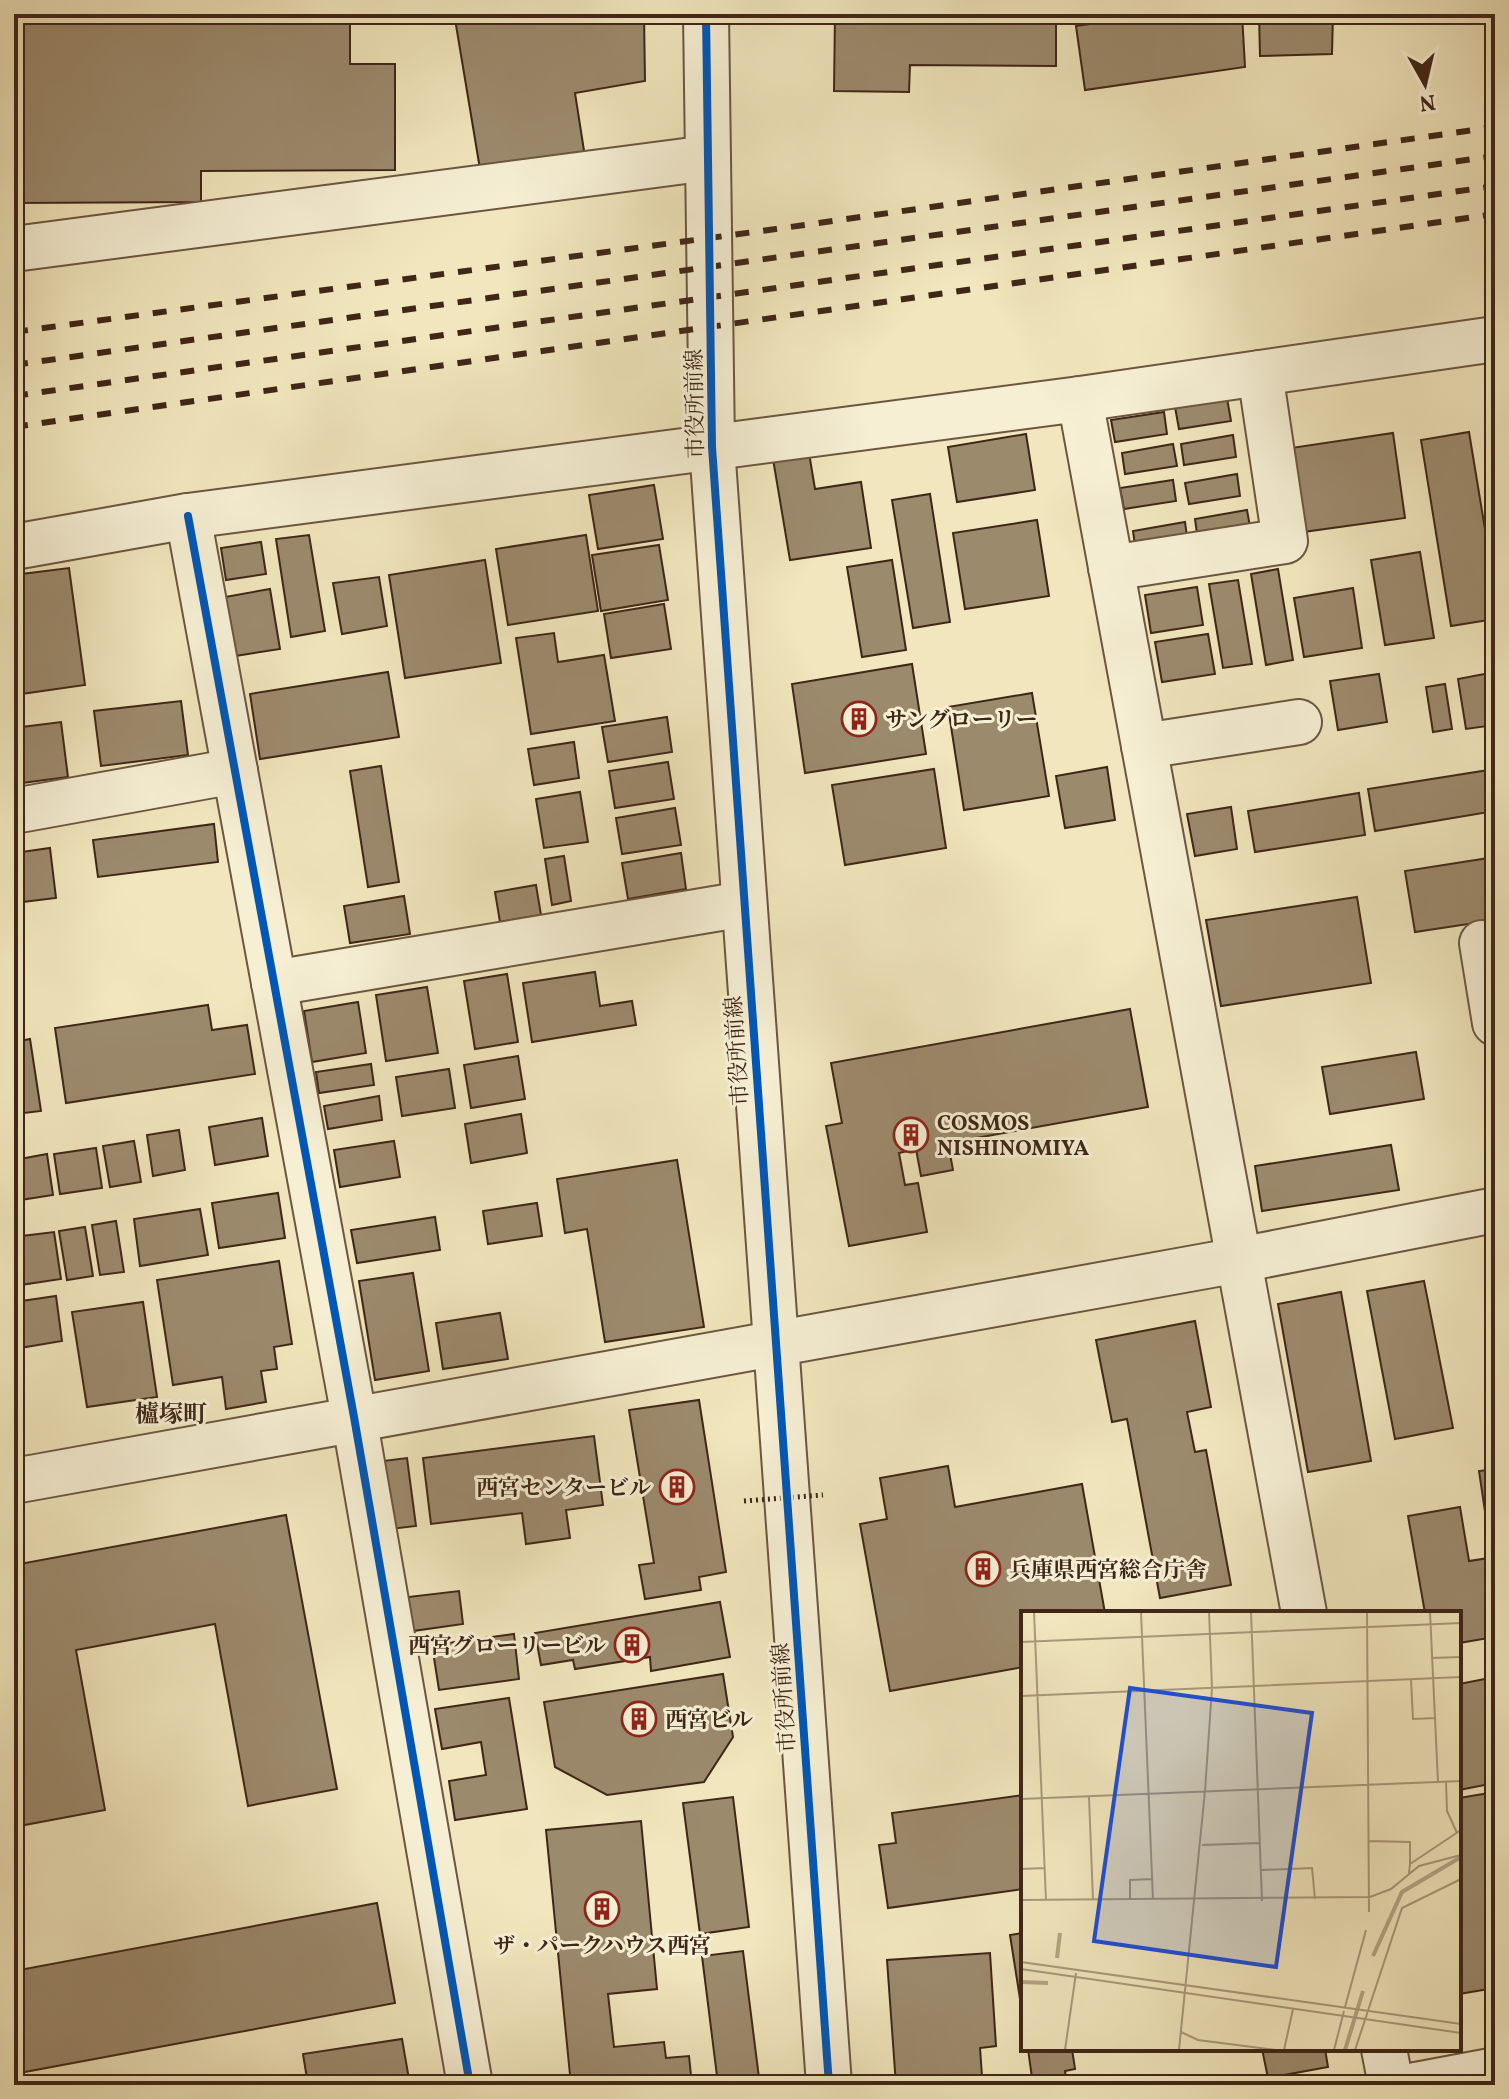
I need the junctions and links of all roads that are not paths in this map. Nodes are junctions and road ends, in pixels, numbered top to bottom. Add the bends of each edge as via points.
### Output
1 (706, 14) edge
2 (708, 158) junction
3 (14, 249) edge
4 (1495, 339) edge
5 (1260, 373) junction
6 (1080, 399) junction
7 (712, 447) junction
8 (188, 516) junction
9 (14, 547) edge
10 (1111, 568) junction
11 (1299, 722) dead end
12 (1144, 746) junction
13 (235, 771) junction
14 (14, 811) edge
15 (744, 904) junction
16 (1482, 943) dead end
17 (274, 983) junction
18 (1495, 1023) edge
19 (1495, 1210) edge
20 (1239, 1260) junction
21 (775, 1344) junction
22 (354, 1417) junction
23 (14, 1481) edge
24 (1304, 1611) edge
25 (1384, 2051) edge
26 (1495, 2070) edge
27 (470, 2085) edge
28 (829, 2085) edge
29 (1391, 2085) edge
30 (1415, 2085) edge

1 - 2 street, 市役所前線
2 - 3 street
2 - 7 street, 市役所前線
4 - 5 street
5 - 6 street
5 - 10 street via 1285,541
6 - 7 street
6 - 10 street
7 - 8 street
7 - 15 street, 市役所前線
8 - 9 street
8 - 13 street
10 - 12 street
11 - 12 street
12 - 20 street
13 - 14 street
13 - 17 street
15 - 17 street
15 - 21 street, 市役所前線
16 - 18 street
17 - 22 street
19 - 20 street
20 - 21 street
20 - 24 street
21 - 22 street
21 - 28 street, 市役所前線
22 - 23 street
22 - 27 street
25 - 29 street
26 - 30 street

